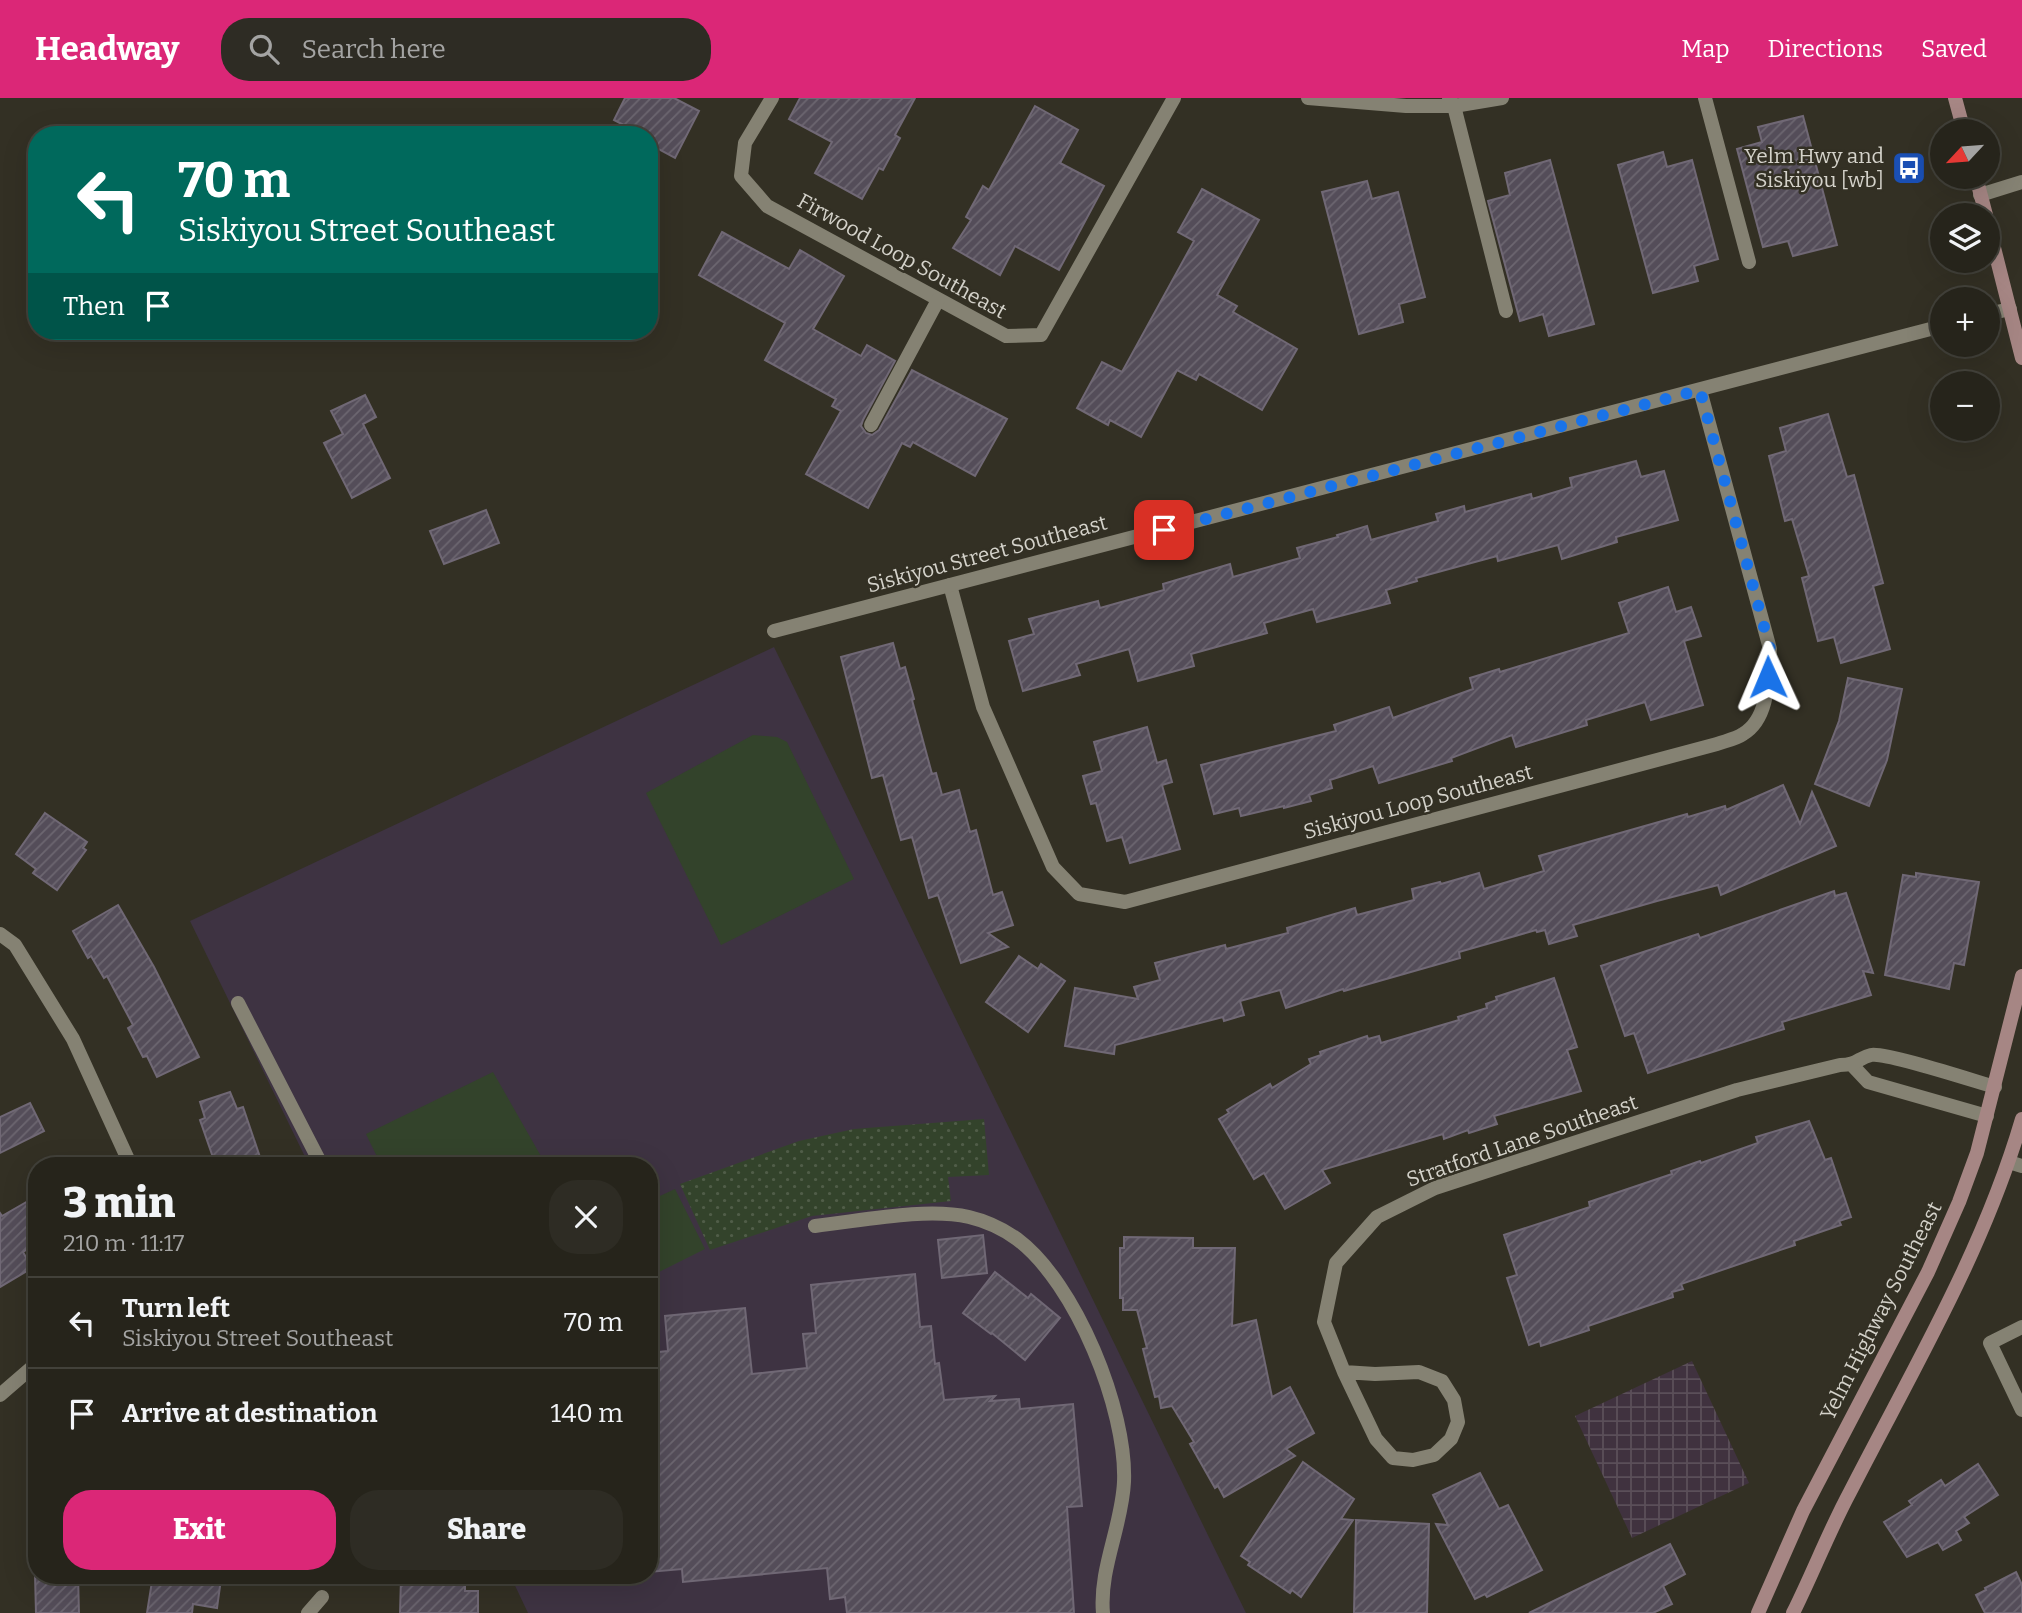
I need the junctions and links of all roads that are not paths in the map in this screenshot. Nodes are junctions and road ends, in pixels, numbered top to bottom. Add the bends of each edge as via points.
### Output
1 (772, 98) edge
2 (1174, 98) edge
3 (1308, 98) edge
4 (1502, 98) edge
5 (1705, 98) edge
6 (1955, 98) edge
7 (1451, 102) edge
8 (1961, 119) edge
9 (2022, 182) edge
10 (1979, 189) edge
11 (1980, 195) junction
12 (1982, 203) edge
13 (1749, 261) dead end
14 (2000, 271) edge
15 (938, 300) junction
16 (2010, 309) junction
17 (1506, 311) dead end
18 (2000, 311) edge
19 (1930, 329) edge
20 (2022, 358) edge
21 (1700, 390) junction
22 (872, 425) dead end
23 (950, 585) junction
24 (774, 631) dead end
25 (0, 933) edge
26 (2022, 976) edge
27 (238, 1003) dead end
28 (1852, 1065) junction
29 (1995, 1087) junction
30 (1987, 1115) junction
31 (2022, 1119) edge
32 (127, 1157) edge
33 (316, 1157) edge
34 (2016, 1164) edge
35 (815, 1226) dead end
36 (2022, 1327) edge
37 (28, 1371) edge
38 (1344, 1372) junction
39 (0, 1395) edge
40 (2022, 1410) edge
41 (322, 1597) dead end
42 (308, 1613) edge
43 (1103, 1613) edge
44 (1758, 1613) edge
45 (1793, 1613) edge

1 - 15 street, Firwood Loop Southeast via 745,143 741,176 766,206
2 - 15 street, Firwood Loop Southeast via 1041,335 1006,336
3 - 7 street via 1406,106
4 - 7 street
5 - 13 street
6 - 8 main road
7 - 17 street
9 - 11 street
10 - 11 main road
11 - 12 main road
14 - 16 main road
15 - 22 street
16 - 18 street
16 - 20 main road
19 - 21 street, Siskiyou Street Southeast
21 - 23 street, Siskiyou Street Southeast
21 - 23 street, Siskiyou Loop Southeast via 1770,649 1762,713 1744,734 1125,902 1079,894 1053,867 983,707
23 - 24 street, Siskiyou Street Southeast
25 - 32 street via 15,944 73,1039
26 - 29 main road, Yelm Highway Southeast
27 - 33 street
28 - 29 street, Stratford Lane Southeast via 1872,1054
28 - 30 street via 1868,1082
28 - 38 street, Stratford Lane Southeast via 1737,1090 1435,1188 1377,1217 1336,1263 1324,1322
29 - 30 main road, Yelm Highway Southeast
30 - 44 main road, Yelm Highway Southeast via 1973,1166 1928,1272 1803,1511
31 - 34 main road
34 - 45 main road
35 - 43 street via 933,1214 969,1217 1018,1239 1046,1268 1094,1350 1122,1446 1122,1494 1101,1594
36 - 40 street via 1990,1343
37 - 39 street
38 - 38 street, Stratford Lane Southeast via 1376,1439 1393,1458 1413,1461 1434,1455 1451,1439 1458,1422 1454,1400 1442,1381 1419,1371
41 - 42 street

